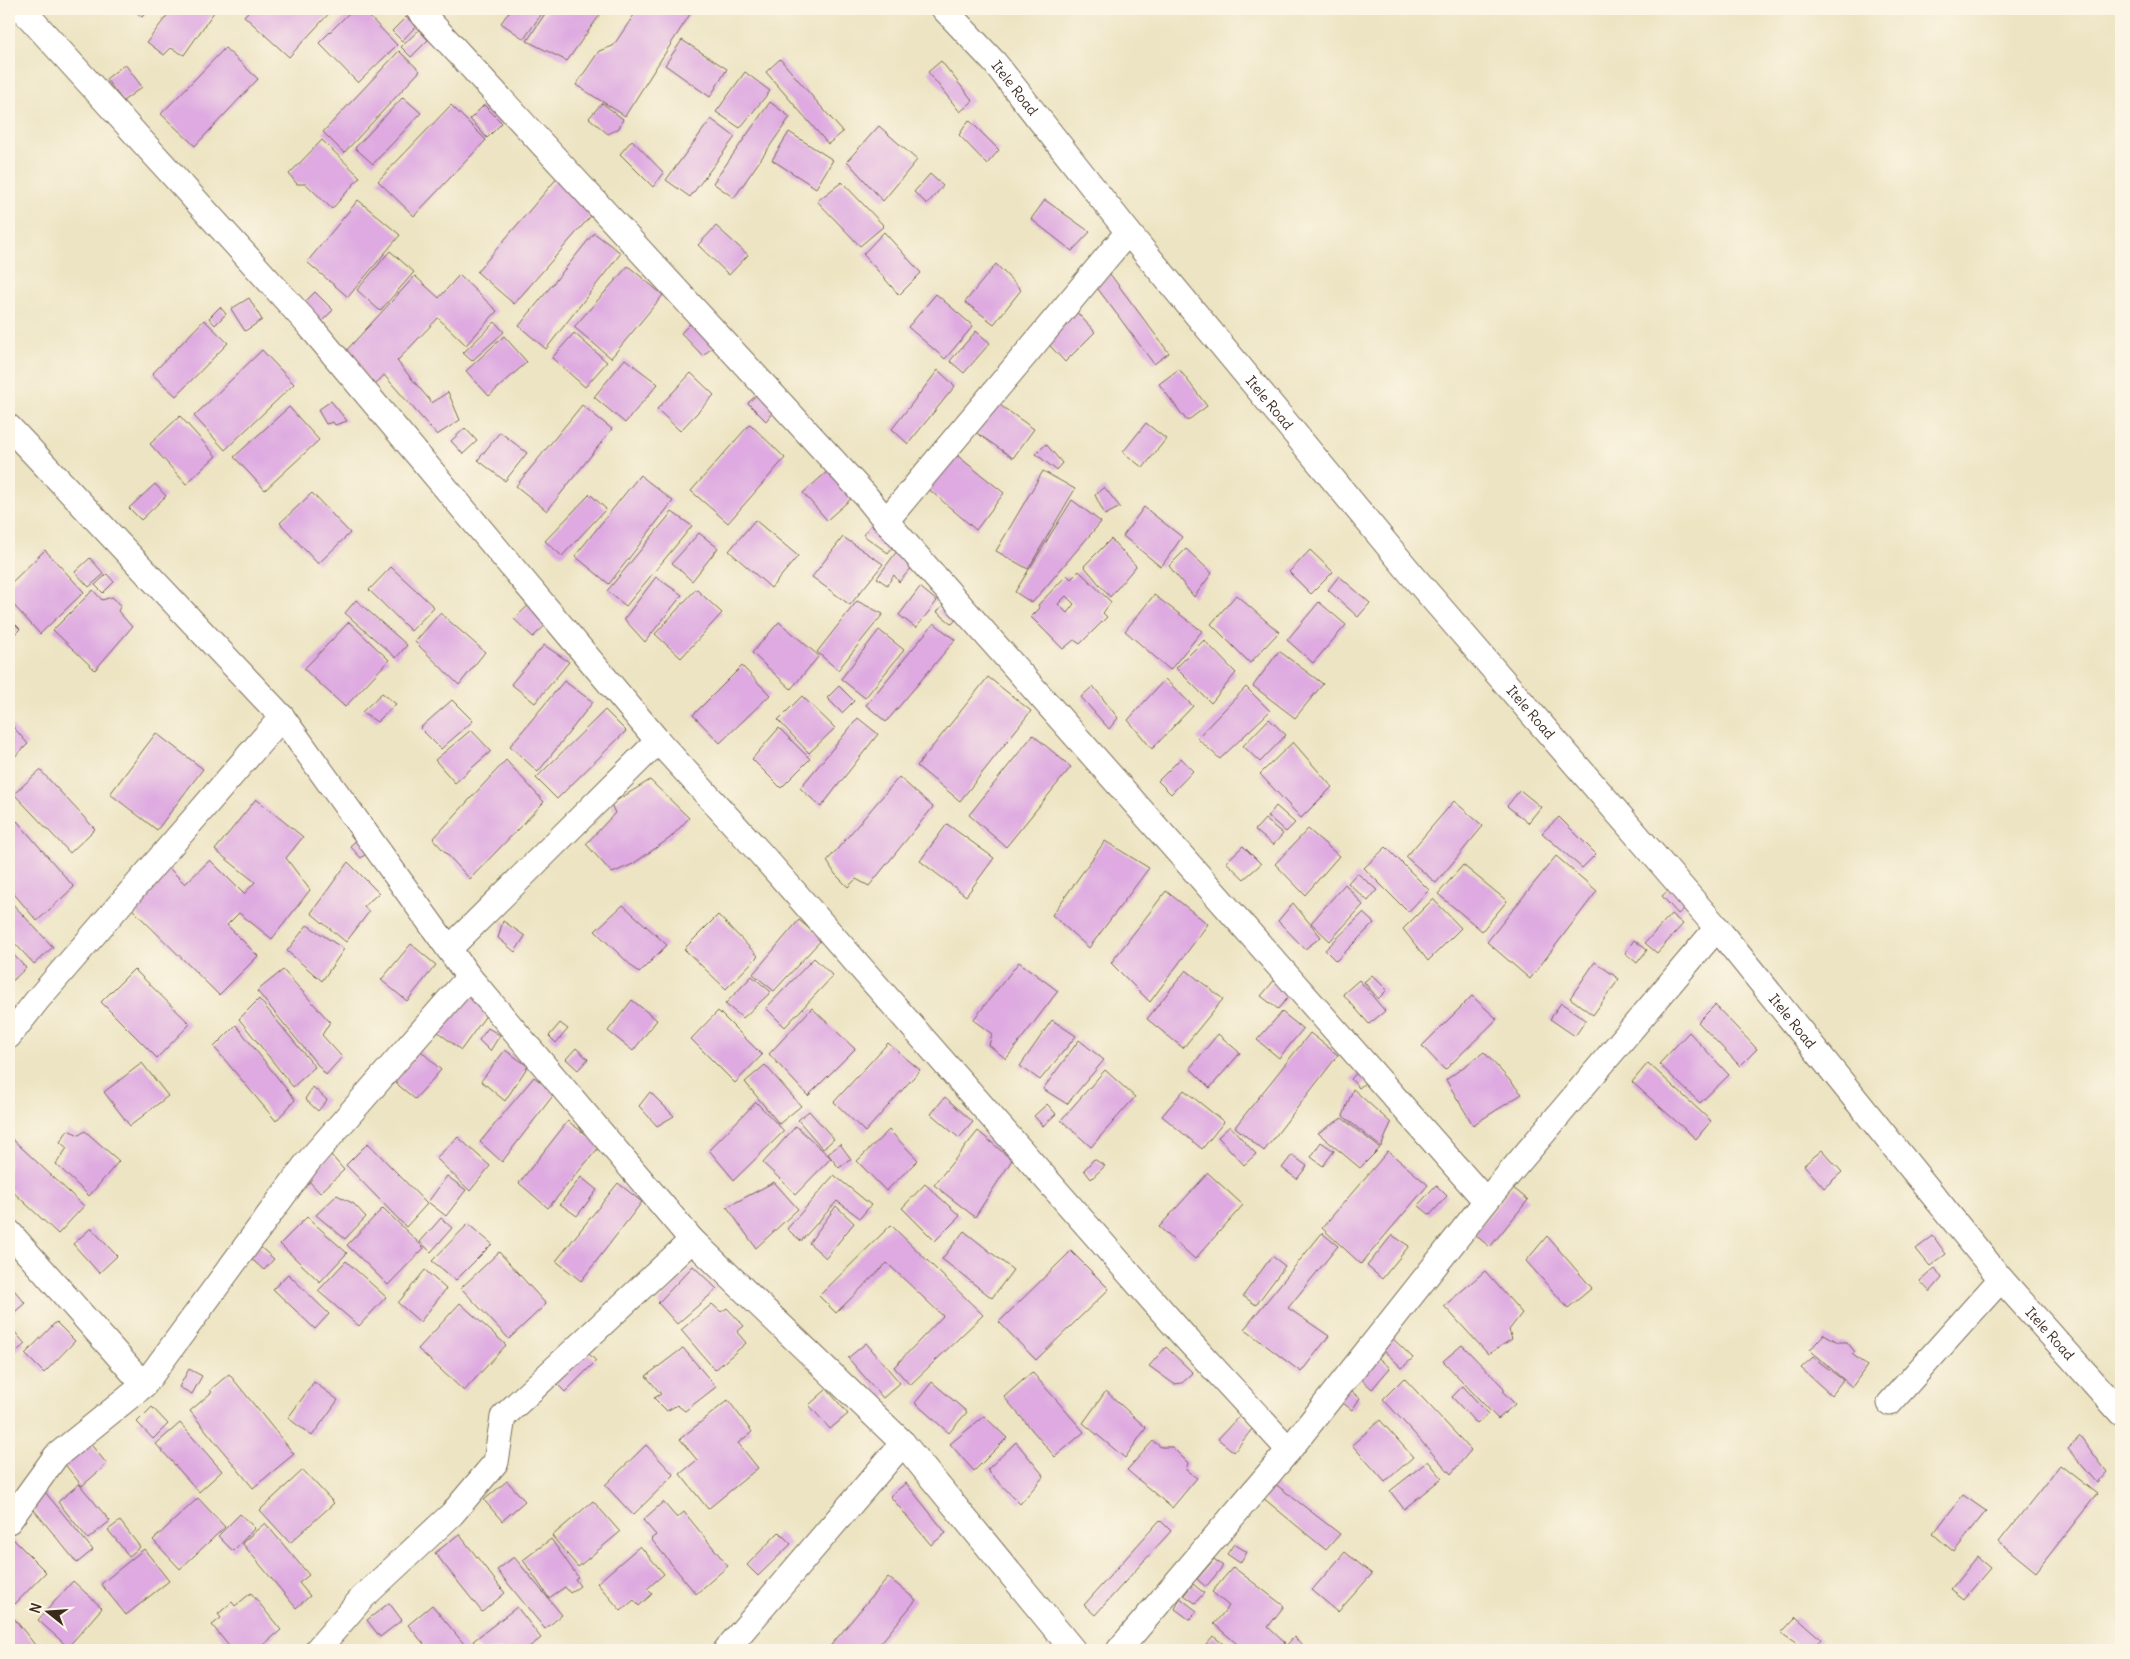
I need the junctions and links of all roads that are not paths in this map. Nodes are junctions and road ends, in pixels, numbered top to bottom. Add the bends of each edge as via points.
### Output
1 (22, 9) edge
2 (418, 9) edge
3 (944, 9) edge
4 (1128, 232) junction
5 (9, 427) edge
6 (886, 521) junction
7 (282, 717) junction
8 (658, 741) junction
9 (1717, 928) junction
10 (450, 949) junction
11 (469, 977) junction
12 (9, 1036) edge
13 (1486, 1201) junction
14 (9, 1232) edge
15 (692, 1240) junction
16 (2001, 1279) junction
17 (144, 1384) junction
18 (1890, 1403) dead end
19 (2121, 1413) edge
20 (903, 1443) junction
21 (1289, 1450) junction
22 (9, 1521) edge
23 (317, 1650) edge
24 (726, 1650) edge
25 (1073, 1650) edge
26 (1119, 1650) edge

1 - 8 street via 308,324
2 - 6 street
3 - 4 street, Itele Road via 995,63
4 - 6 street
4 - 9 street, Itele Road via 1412,576
5 - 7 street
6 - 13 street
7 - 10 street
7 - 12 street
8 - 10 street
8 - 21 street via 762,854 1183,1335
9 - 13 street
9 - 16 street, Itele Road
10 - 11 street
11 - 15 street
11 - 17 street via 307,1163
13 - 21 street
14 - 17 street
15 - 20 street
15 - 23 street via 503,1417 496,1462 452,1514 362,1598
16 - 18 street
16 - 19 street, Itele Road
17 - 22 street via 56,1456
20 - 24 street
20 - 25 street
21 - 26 street

